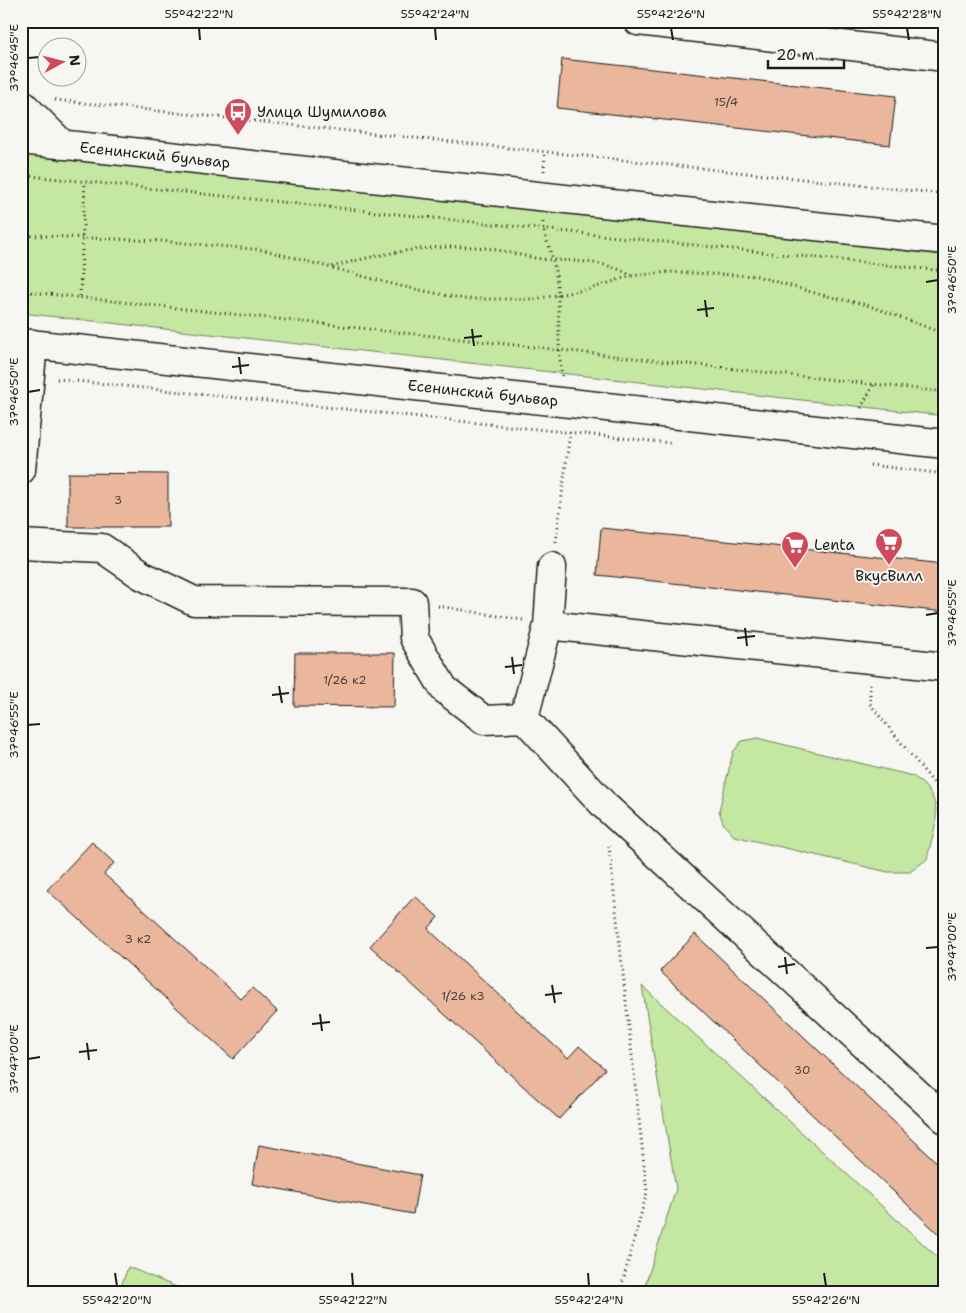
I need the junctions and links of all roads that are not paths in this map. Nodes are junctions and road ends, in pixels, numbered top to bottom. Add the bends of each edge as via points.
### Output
1 (638, 21) edge
2 (945, 57) edge
3 (21, 103) edge
4 (21, 140) edge
5 (63, 145) junction
6 (945, 240) edge
7 (27, 344) edge
8 (945, 444) edge
9 (21, 470) edge
10 (21, 544) edge
11 (552, 567) road end
12 (548, 625) junction
13 (945, 667) edge
14 (524, 718) junction
15 (945, 1119) edge

1 - 2 street
3 - 5 street
4 - 5 street, Есенинский бульвар
5 - 6 street, Есенинский бульвар
7 - 8 street, Есенинский бульвар
7 - 9 street via 30,376
10 - 14 street via 102,548 141,575 194,601 412,602 414,638 444,689 484,720
11 - 12 street
12 - 13 street
12 - 14 street
14 - 15 street via 604,806

